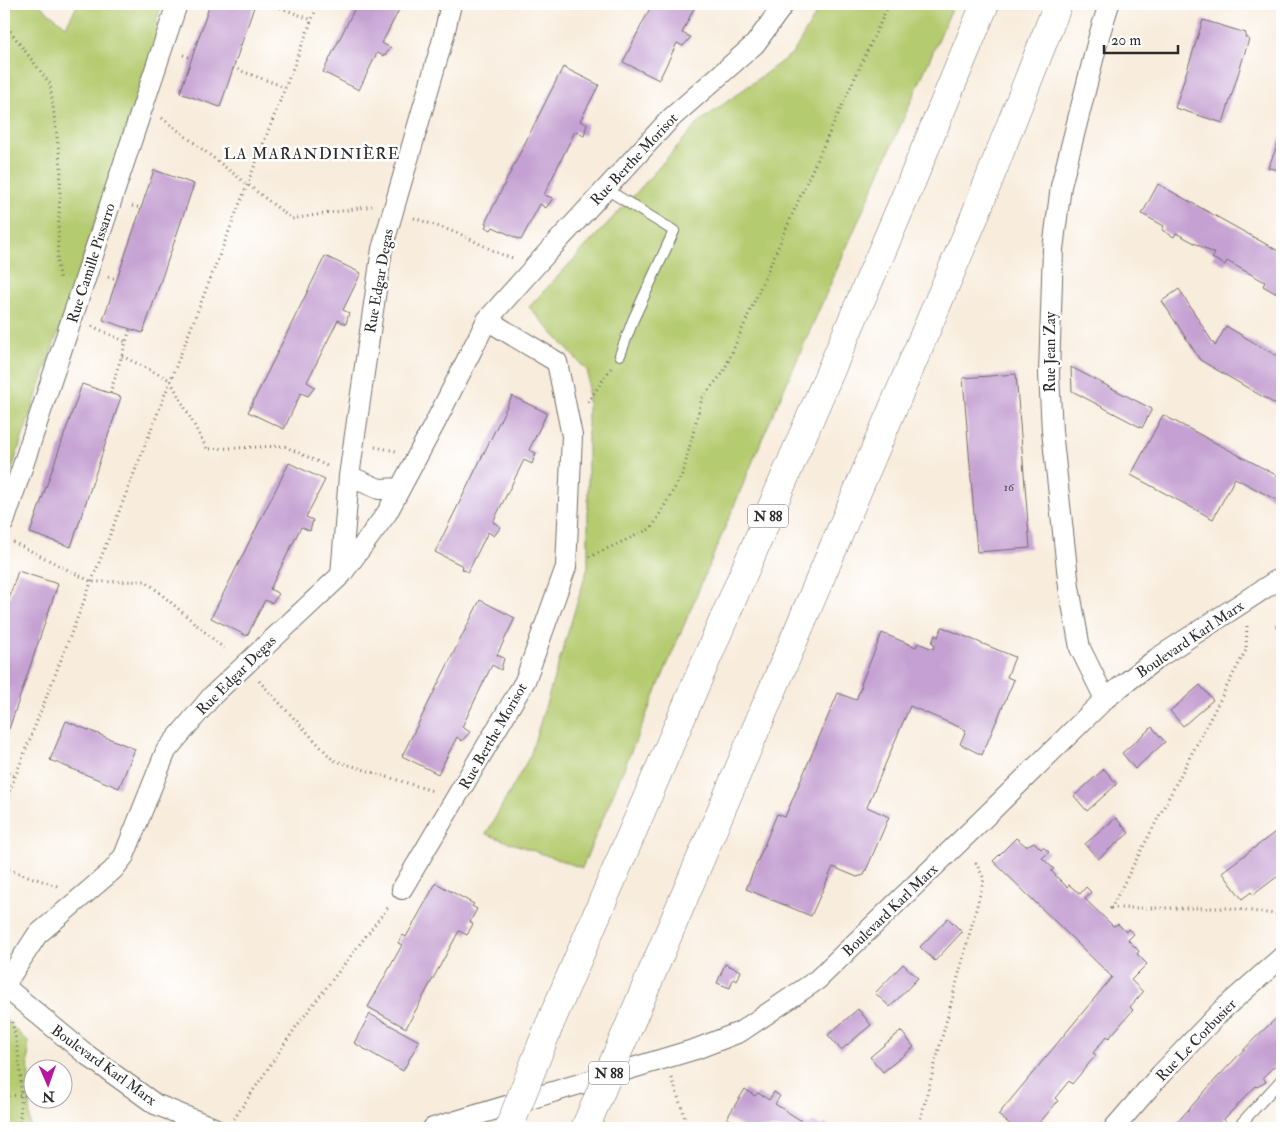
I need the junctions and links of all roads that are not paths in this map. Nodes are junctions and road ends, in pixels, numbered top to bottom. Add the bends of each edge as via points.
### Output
1 (177, 4) edge
2 (451, 4) edge
3 (784, 4) edge
4 (985, 4) edge
5 (1058, 4) edge
6 (1109, 4) edge
7 (606, 189) junction
8 (487, 320) junction
9 (620, 355) road end
10 (349, 476) junction
11 (400, 488) junction
12 (4, 522) edge
13 (341, 575) junction
14 (1282, 577) edge
15 (1105, 699) junction
16 (402, 890) road end
17 (1282, 957) edge
18 (4, 986) edge
19 (1282, 1079) edge
20 (214, 1128) edge
21 (432, 1128) edge
22 (509, 1128) edge
23 (585, 1128) edge
24 (1114, 1128) edge
25 (1237, 1128) edge

1 - 12 street, Rue Camille Pissarro
2 - 10 street, Rue Edgar Degas via 382,250
3 - 7 street, Rue Berthe Morisot via 755,44 670,119
4 - 22 highway, N 88, bridge via 549,1026
5 - 23 highway, N 88, bridge via 974,218
6 - 15 street, Rue Jean Zay via 1061,186 1053,249 1049,374 1069,587 1080,648
7 - 8 street, Rue Berthe Morisot
7 - 9 lane via 674,232
8 - 11 street, Rue Berthe Morisot
8 - 16 street, Rue Berthe Morisot via 558,362 572,436 566,568 525,681
10 - 11 street via 379,489
10 - 13 street, Rue Edgar Degas
11 - 13 street, Rue Berthe Morisot via 387,512
13 - 18 street, Rue Edgar Degas via 213,695 166,751 124,856 113,870 37,935
14 - 15 street, Boulevard Karl Marx via 1156,659
15 - 21 street, Boulevard Karl Marx via 817,980 740,1032 696,1049
17 - 24 street, Rue Le Corbusier via 1222,1010
18 - 20 street, Boulevard Karl Marx via 87,1055 155,1104
19 - 25 lane

